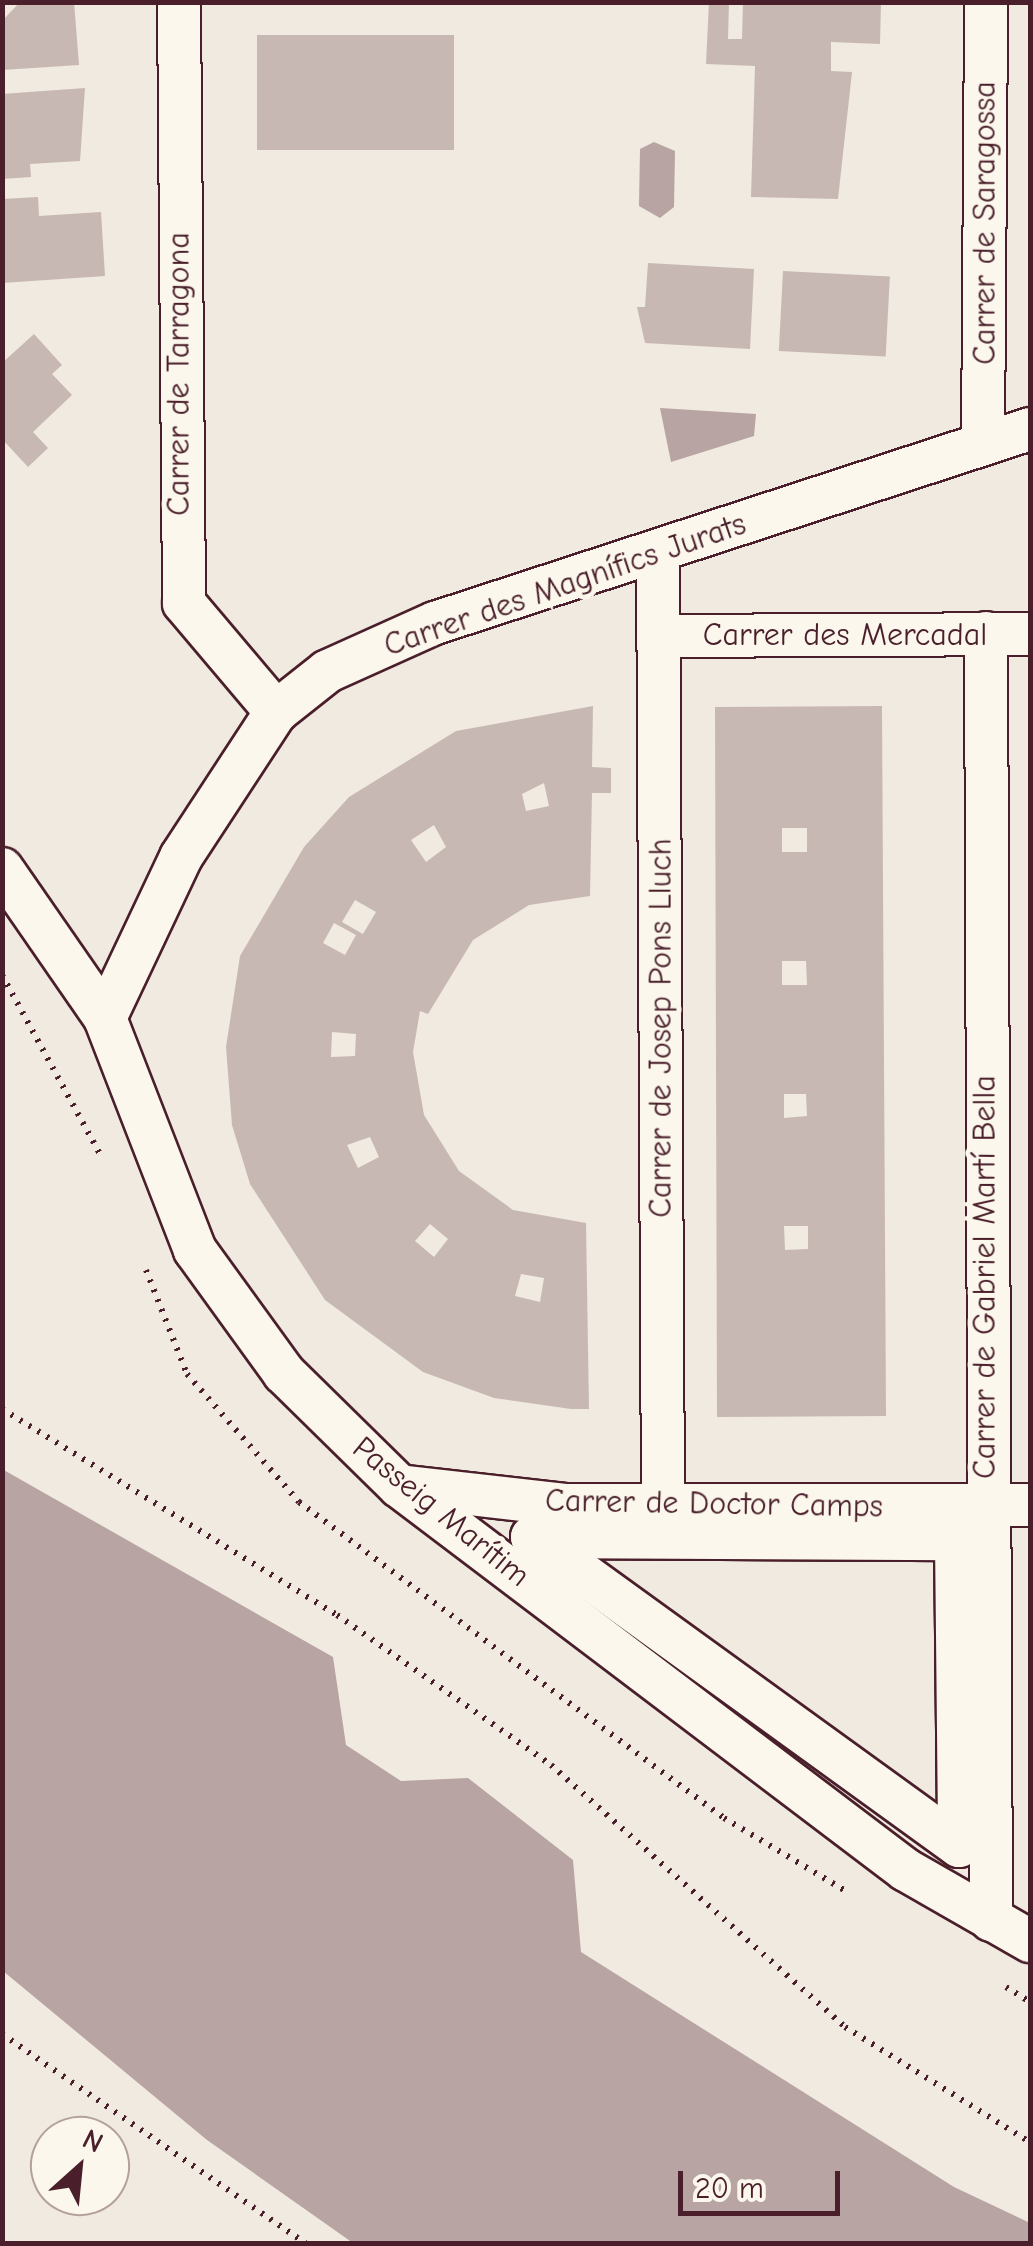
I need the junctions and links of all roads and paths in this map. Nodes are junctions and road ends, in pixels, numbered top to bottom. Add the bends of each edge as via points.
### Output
1 (179, 2) edge
2 (986, 2) edge
3 (1030, 429) edge
4 (984, 444) junction
5 (658, 551) junction
6 (986, 634) junction
7 (1030, 634) edge
8 (659, 636) junction
9 (276, 712) junction
10 (2, 869) edge
11 (105, 1018) junction
12 (2, 1409) edge
13 (398, 1486) junction
14 (663, 1505) junction
15 (985, 1505) junction
16 (1030, 1505) edge
17 (573, 1522) junction
18 (889, 1523) junction
19 (971, 1565) junction
20 (974, 1815) junction
21 (991, 1920) junction
22 (1030, 1940) edge
23 (2, 2034) edge
24 (1030, 2142) edge
25 (306, 2244) edge

1 - 9 street, Carrer de Tarragona via 184,603
2 - 4 street, Carrer de Saragossa
3 - 4 street, Carrer des Magnífics Jurats
4 - 5 street, Carrer des Magnífics Jurats
5 - 8 street, Carrer de Josep Pons Lluch
5 - 9 street, Carrer des Magnífics Jurats via 436,623 328,671
6 - 7 street, Carrer des Mercadal
6 - 8 street, Carrer des Mercadal
6 - 15 street, Carrer de Gabriel Martí Bella
8 - 14 street, Carrer de Josep Pons Lluch
9 - 11 street, Carrer des Magnífics Jurats via 181,857
10 - 11 street, Passeig Marítim
11 - 13 street, Passeig Marítim via 195,1250 284,1373
12 - 24 path via 337,1616 551,1766 845,2027
13 - 17 street, Carrer de Doctor Camps
13 - 21 street, Passeig Marítim via 906,1870
14 - 17 street, Carrer de Doctor Camps
14 - 18 street, Carrer de Doctor Camps
15 - 16 street, Carrer de Doctor Camps
15 - 18 street, Carrer de Doctor Camps
15 - 19 street, Carrer de Gabriel Martí Bella
17 - 18 street
17 - 20 street via 532,1537 959,1846
18 - 19 street via 956,1539
19 - 20 street, Carrer de Gabriel Martí Bella
20 - 21 street
21 - 22 street, Passeig Marítim
23 - 25 path

